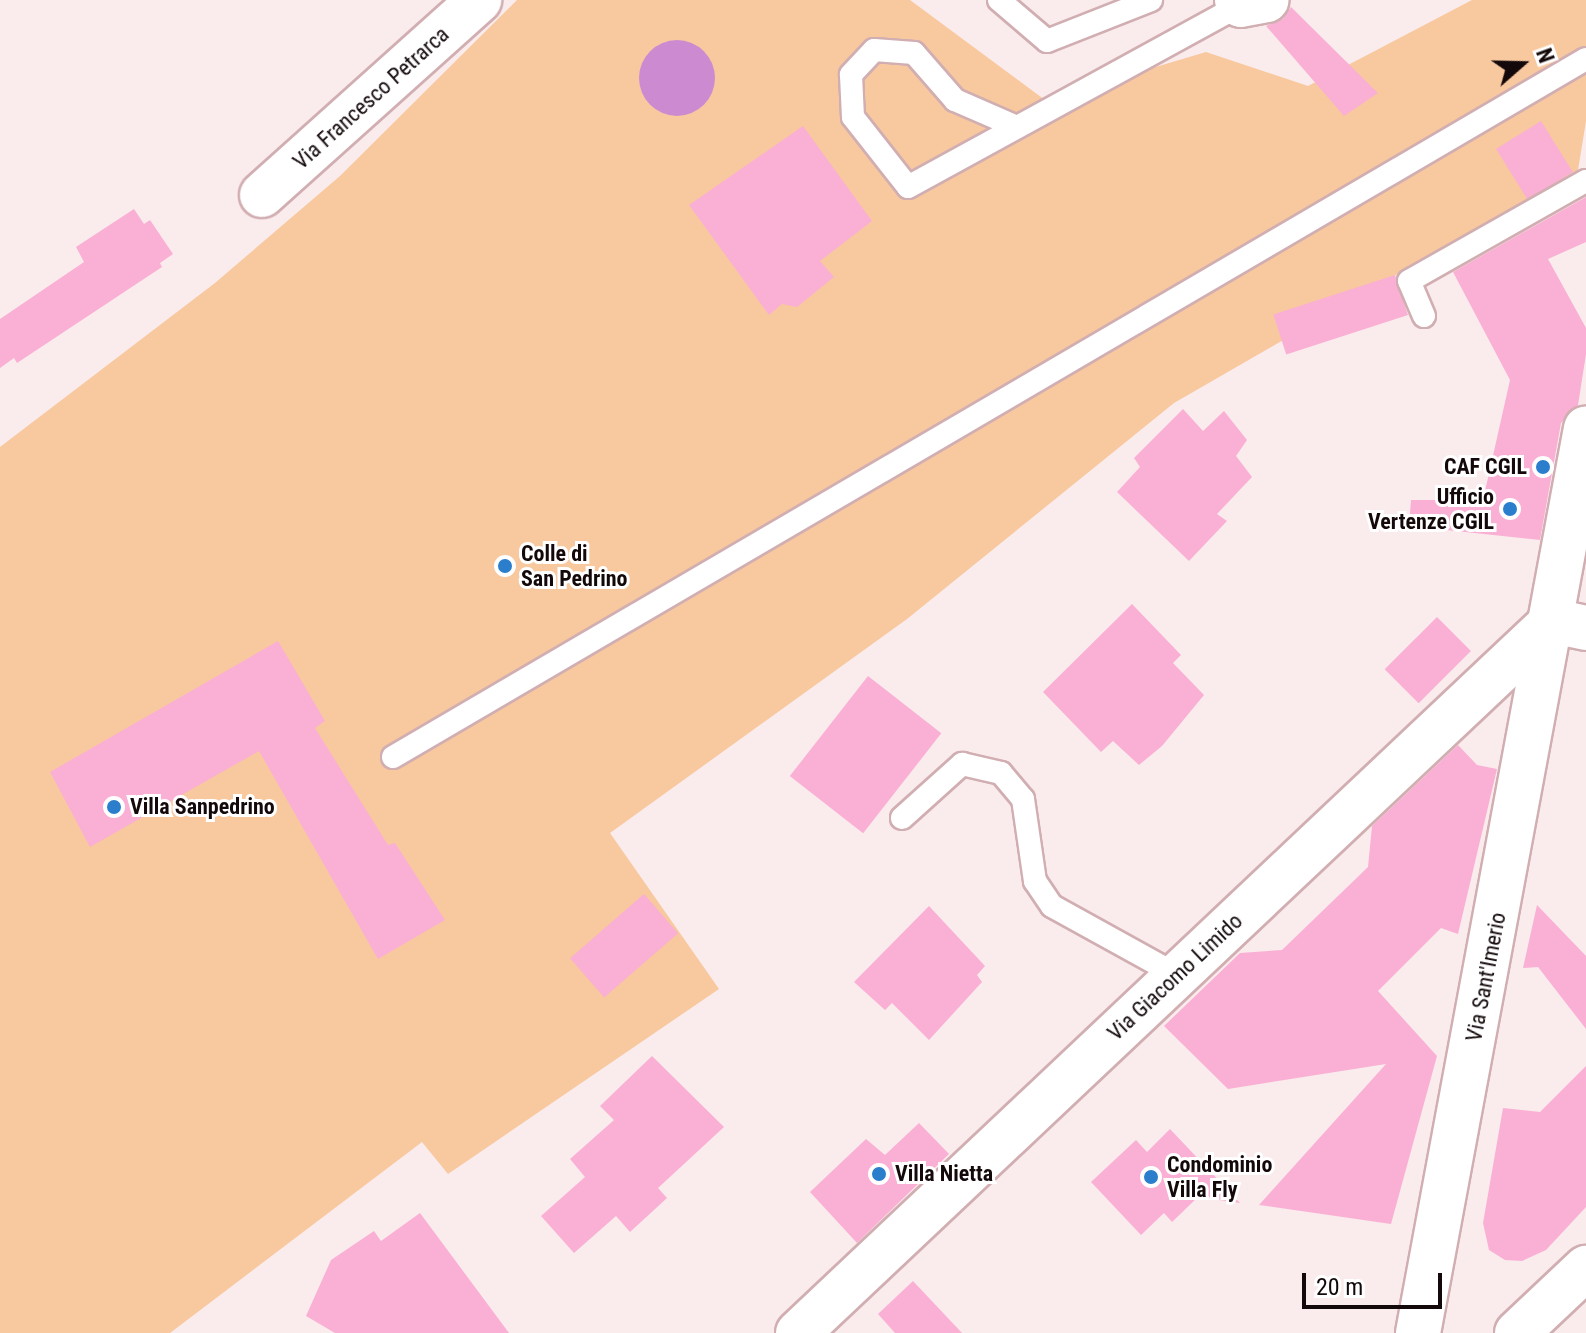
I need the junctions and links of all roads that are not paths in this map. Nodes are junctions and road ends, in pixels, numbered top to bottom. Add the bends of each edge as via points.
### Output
1 (479, 0) edge
2 (999, 0) edge
3 (1151, 0) edge
4 (1248, 2) edge
5 (1586, 59) edge
6 (1017, 127) junction
7 (1586, 181) edge
8 (262, 195) dead end
9 (1424, 316) dead end
10 (1586, 428) edge
11 (1570, 624) edge
12 (393, 757) dead end
13 (902, 818) dead end
14 (1177, 975) junction
15 (1586, 1268) edge
16 (1524, 1329) edge
17 (798, 1333) edge
18 (1418, 1333) edge

1 - 8 street, Via Francesco Petrarca
2 - 3 lane via 1047,41
4 - 6 lane
5 - 12 lane
6 - 6 lane via 908,187 853,117 851,75 874,50 914,53 955,100
7 - 9 lane via 1409,281
10 - 11 street, Via Sant'Imerio
11 - 14 street, Via Giacomo Limido
11 - 18 street, Via Sant'Imerio
13 - 14 lane via 962,764 1001,773 1023,799 1035,881 1052,906
14 - 17 street, Via Giacomo Limido
15 - 16 street

